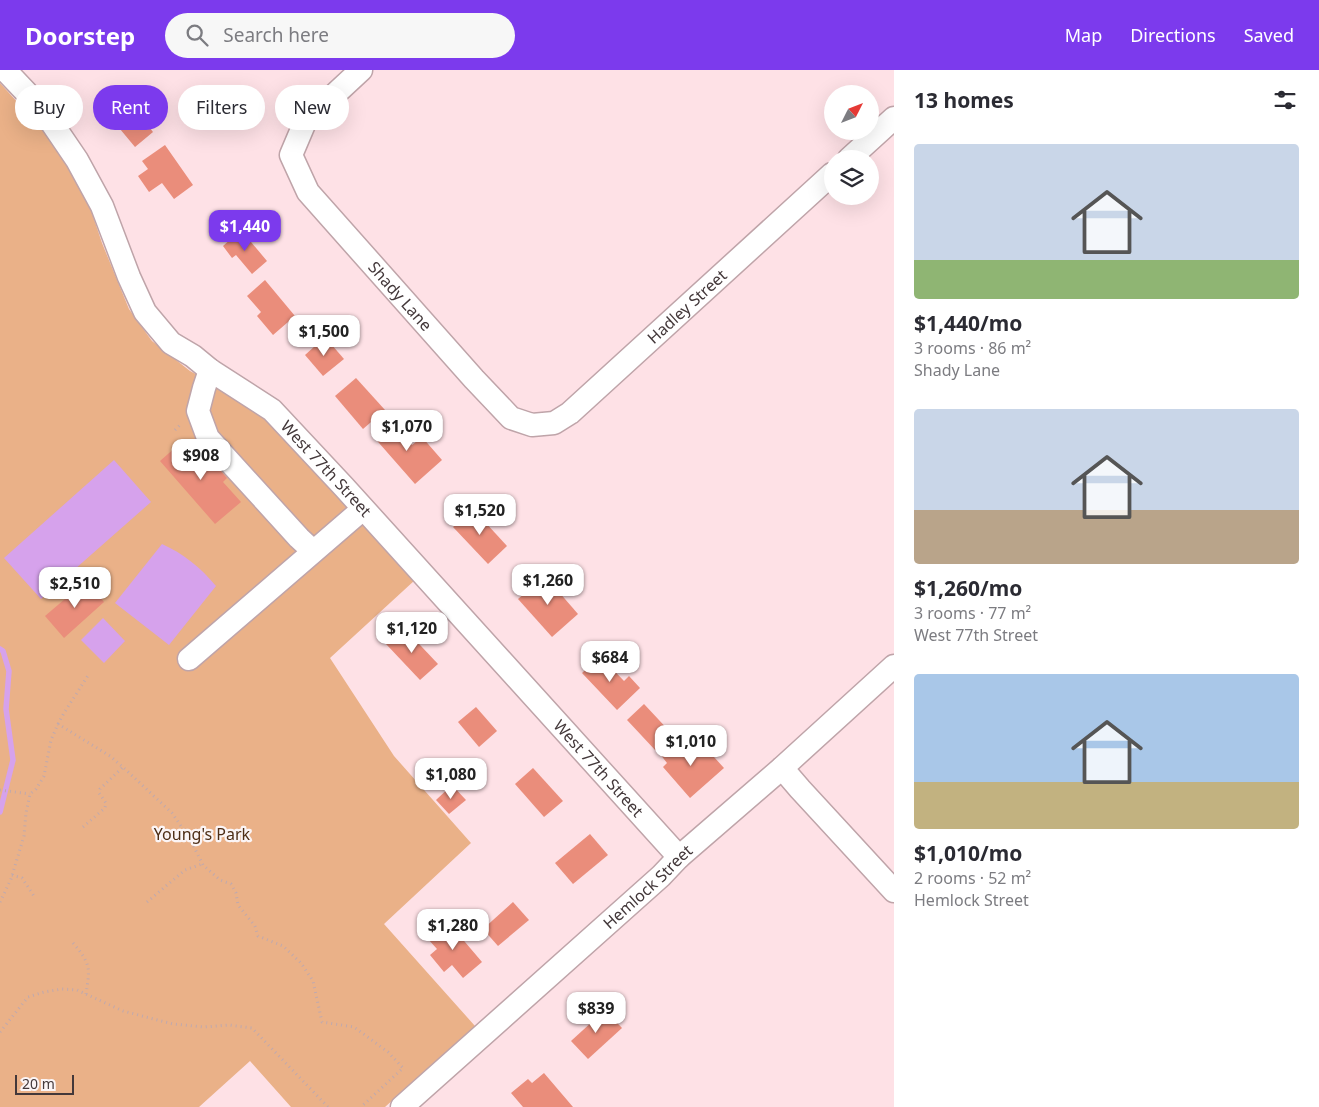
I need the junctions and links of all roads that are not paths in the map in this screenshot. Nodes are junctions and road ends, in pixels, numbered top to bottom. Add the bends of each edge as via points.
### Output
1 (5, 70) edge
2 (361, 70) edge
3 (894, 118) edge
4 (859, 150) edge
5 (824, 181) edge
6 (210, 370) junction
7 (532, 425) joint
8 (363, 509) junction
9 (313, 551) junction
10 (189, 659) dead end
11 (894, 666) edge
12 (782, 768) junction
13 (679, 857) junction
14 (894, 891) edge
15 (402, 1107) edge

1 - 6 street, West 77th Street via 43,110 77,160 102,206 145,312 171,343
2 - 7 street, Shady Lane via 305,122 291,155 308,192 511,418
3 - 4 street
5 - 7 street, Hadley Street via 570,413 554,423
6 - 8 street, West 77th Street via 272,410
6 - 9 street via 198,411 208,438
8 - 9 street
8 - 13 street, West 77th Street
9 - 10 street
11 - 12 street, Hemlock Street
12 - 13 street, Hemlock Street
12 - 14 street
13 - 15 street, Hemlock Street

